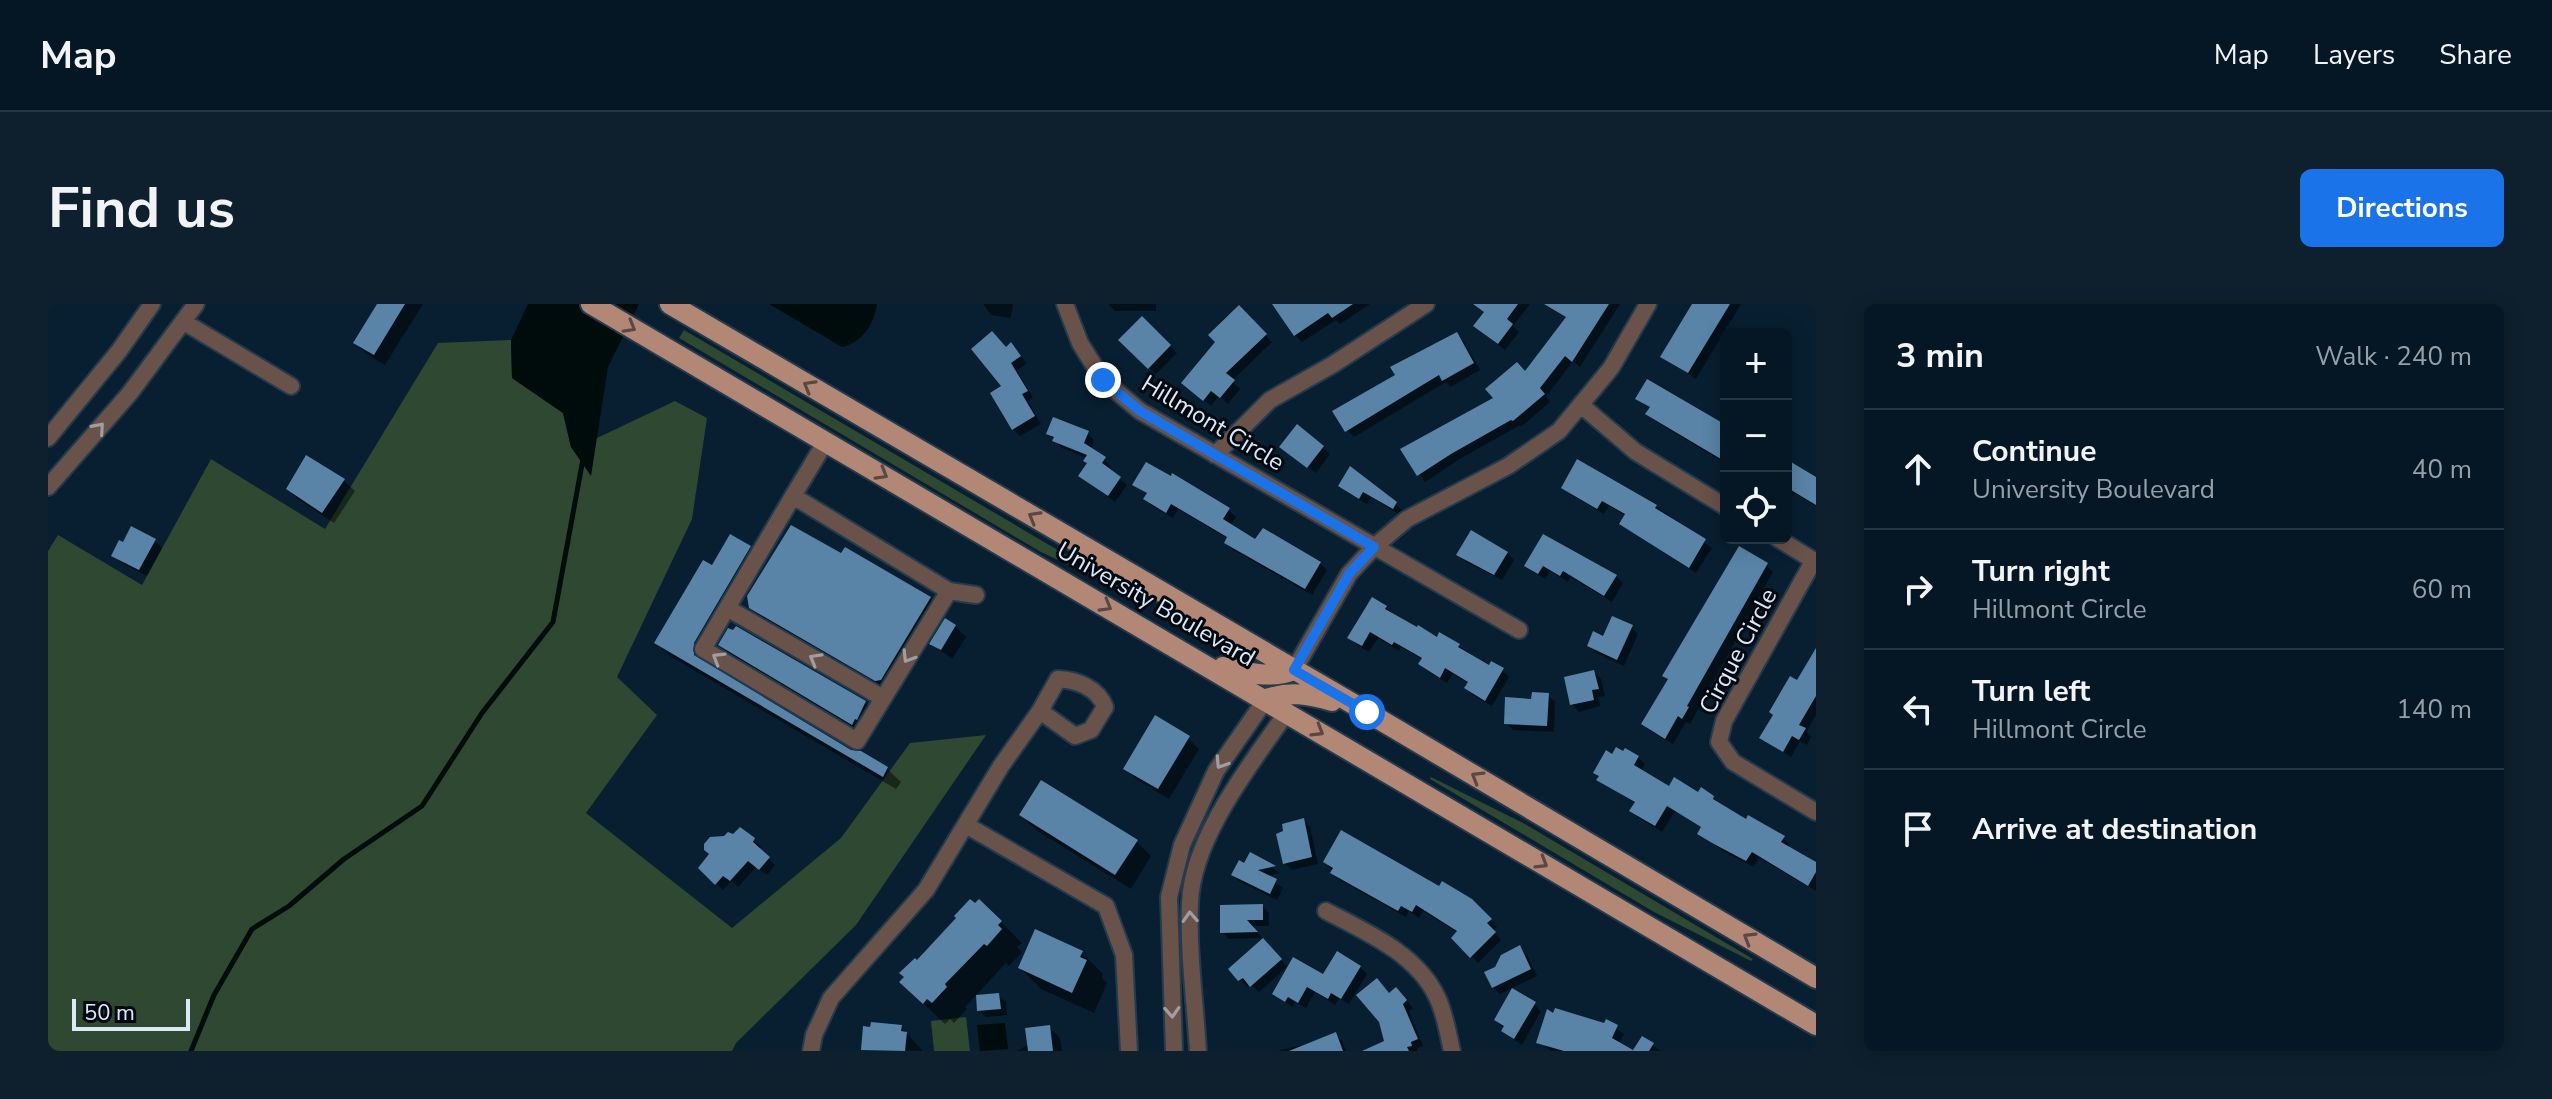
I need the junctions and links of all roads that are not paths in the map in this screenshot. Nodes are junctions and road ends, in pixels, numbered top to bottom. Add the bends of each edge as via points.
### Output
1 (152, 304) edge
2 (196, 304) edge
3 (591, 304) edge
4 (670, 304) edge
5 (1065, 304) edge
6 (1426, 304) edge
7 (1648, 304) edge
8 (184, 322) junction
9 (291, 386) dead end
10 (1581, 405) junction
11 (48, 438) edge
12 (826, 441) junction
13 (1215, 455) junction
14 (48, 487) edge
15 (793, 496) junction
16 (1720, 503) edge
17 (1787, 544) edge
18 (1374, 547) junction
19 (888, 553) junction
20 (1815, 561) edge
21 (949, 591) junction
22 (727, 608) junction
23 (1519, 630) dead end
24 (1203, 662) junction
25 (1294, 670) junction
26 (883, 698) junction
27 (1266, 699) junction
28 (1040, 711) dead end
29 (1287, 712) junction
30 (1367, 712) junction
31 (1816, 812) edge
32 (966, 825) junction
33 (1326, 911) dead end
34 (1816, 978) edge
35 (1816, 1025) edge
36 (811, 1051) edge
37 (1129, 1051) edge
38 (1174, 1051) edge
39 (1198, 1051) edge
40 (1452, 1051) edge

1 - 11 street
2 - 8 street
3 -> 12 main road, University Boulevard
25 -> 4 main road, University Boulevard
5 - 13 street, Hillmont Circle via 1080,343 1103,380 1140,411
6 - 13 street via 1270,400
7 - 10 street via 1611,368
8 - 9 street
14 -> 8 street
10 - 16 street via 1636,452
10 - 18 street via 1559,431 1508,466 1407,519
12 - 15 street
12 -> 24 main road, University Boulevard
13 - 18 street, Hillmont Circle
15 - 19 street
15 - 22 street
17 - 20 street
18 - 23 street, Hillmont Circle
18 - 25 street via 1349,574
19 - 21 street
19 - 21 street via 900,554 976,595
20 - 31 street, Cirque Circle via 1724,721 1719,742 1733,762
21 -> 26 street
26 -> 22 street
26 -> 22 street via 857,741 703,649
24 - 25 main road via 1261,676
24 - 27 main road, University Boulevard
25 - 30 main road, University Boulevard
27 - 29 main road, University Boulevard
27 - 30 main road via 1307,694
27 -> 38 street via 1216,771 1182,845 1169,897
28 - 32 street
29 -> 35 main road, University Boulevard
39 -> 29 street via 1190,900 1202,849 1233,788
34 -> 30 main road, University Boulevard
32 - 36 street via 926,890 831,998
32 - 37 street via 1106,906 1124,955
33 - 40 street via 1382,940 1412,963 1437,997

